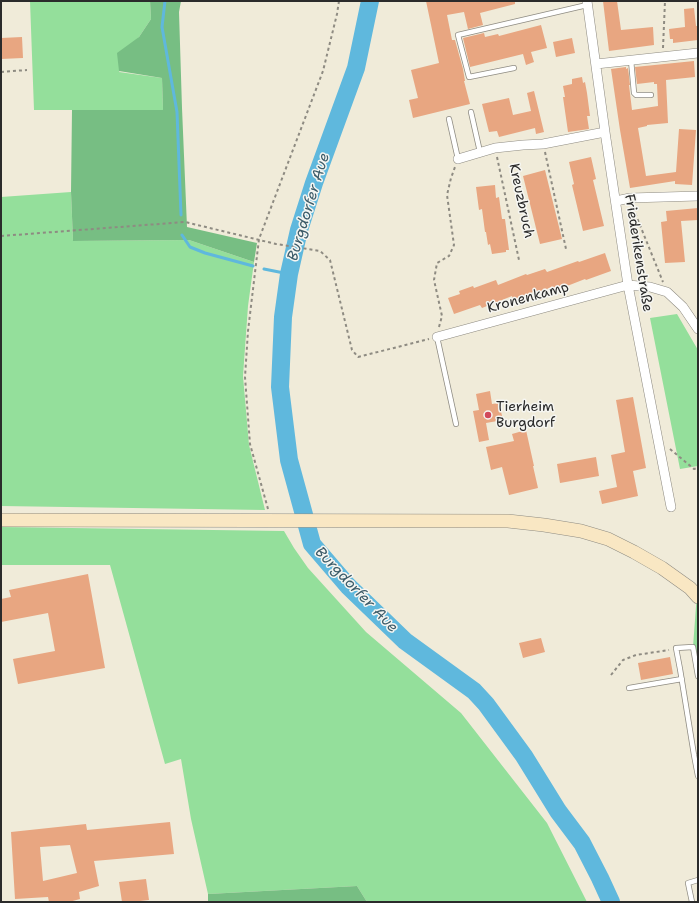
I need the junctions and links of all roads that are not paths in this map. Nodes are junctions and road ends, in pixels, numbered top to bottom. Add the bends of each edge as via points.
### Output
1 (587, 3) edge
2 (698, 53) edge
3 (631, 60) junction
4 (596, 64) junction
5 (514, 68) dead end
6 (651, 95) dead end
7 (471, 112) dead end
8 (448, 119) dead end
9 (605, 132) junction
10 (480, 152) junction
11 (458, 159) joint
12 (698, 196) edge
13 (616, 201) junction
14 (628, 285) junction
15 (698, 329) edge
16 (437, 337) joint
17 (456, 424) dead end
18 (671, 507) dead end
19 (1, 520) edge
20 (698, 597) edge
21 (698, 676) edge
22 (682, 679) junction
23 (629, 688) dead end
24 (698, 776) edge
25 (698, 880) edge
26 (692, 902) edge

1 - 4 street, Friederikenstraße
1 - 5 lane via 458,35 469,77
2 - 3 street
3 - 4 street
3 - 6 lane via 634,94
4 - 9 street, Friederikenstraße
7 - 10 lane
8 - 11 lane
9 - 10 street, Kreuzbruch via 543,144 523,144
9 - 13 street, Friederikenstraße
10 - 11 street, Kreuzbruch
12 - 13 street via 630,198
13 - 14 street, Friederikenstraße
14 - 15 street via 667,292 683,307
14 - 16 street, Kronenkamp
14 - 18 street, Friederikenstraße
16 - 17 lane
19 - 20 street via 508,521 581,531 608,539 662,568
21 - 22 lane via 693,646 676,648
22 - 23 lane
22 - 24 lane
25 - 26 lane via 688,882

